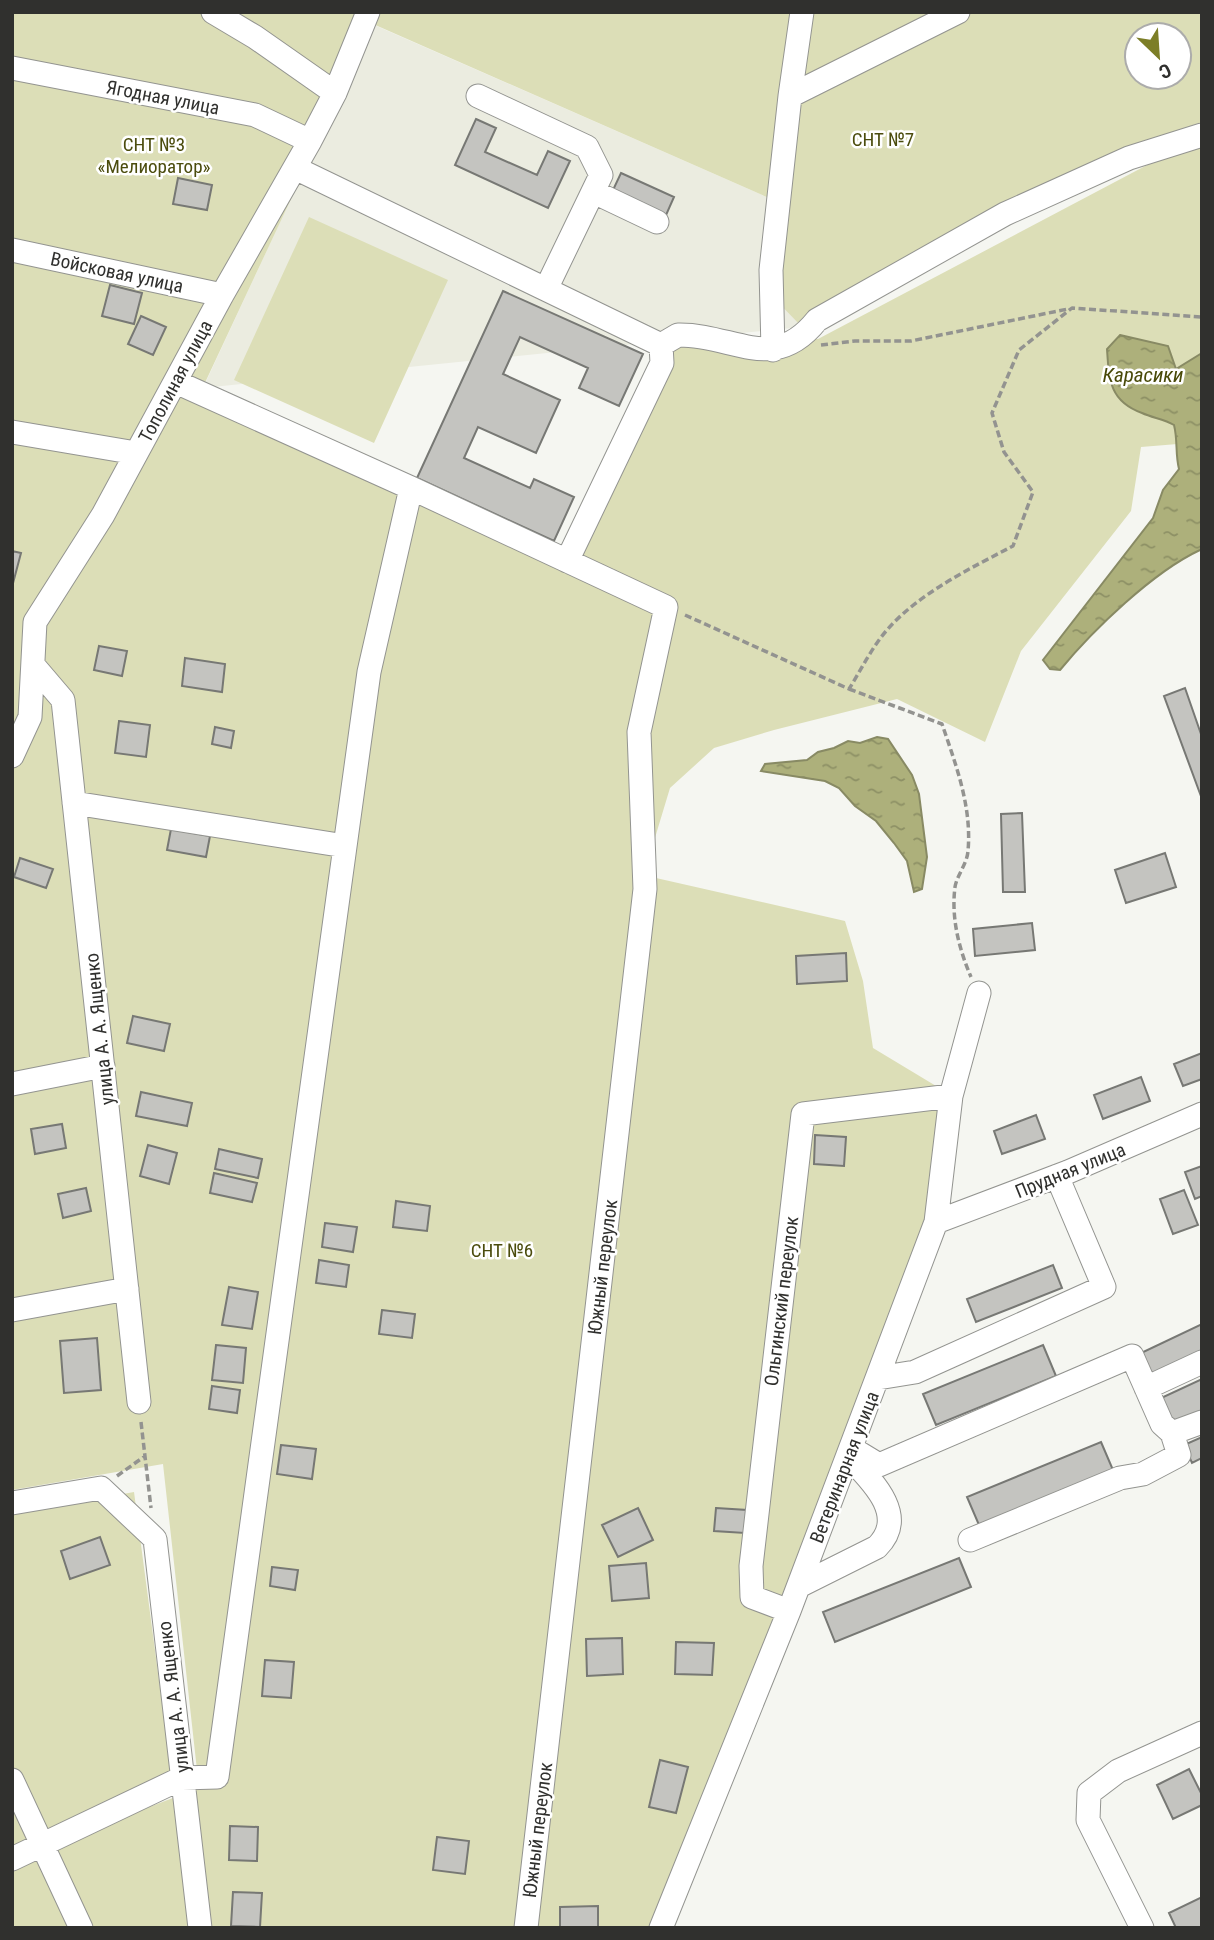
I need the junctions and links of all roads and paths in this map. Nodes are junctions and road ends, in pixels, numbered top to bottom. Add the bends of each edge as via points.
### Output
1 (213, 12) edge
2 (368, 12) edge
3 (802, 12) edge
4 (958, 12) edge
5 (12, 68) edge
6 (335, 93) junction
7 (478, 96) dead end
8 (790, 96) junction
9 (1202, 135) edge
10 (310, 141) junction
11 (295, 168) junction
12 (594, 192) junction
13 (657, 222) dead end
14 (12, 250) edge
15 (546, 289) junction
16 (222, 295) junction
17 (1072, 308) junction
18 (1202, 317) edge
19 (662, 345) junction
20 (814, 346) dead end
21 (773, 351) junction
22 (176, 382) junction
23 (12, 432) edge
24 (136, 453) junction
25 (411, 488) junction
26 (567, 561) junction
27 (666, 607) junction
28 (24, 620) edge
29 (34, 666) junction
30 (849, 689) junction
31 (12, 756) edge
32 (74, 803) junction
33 (345, 846) junction
34 (979, 993) joint
35 (103, 1066) junction
36 (12, 1084) edge
37 (951, 1097) junction
38 (1202, 1114) edge
39 (1057, 1176) junction
40 (936, 1222) junction
41 (127, 1289) junction
42 (12, 1310) edge
43 (1202, 1362) edge
44 (878, 1378) junction
45 (1146, 1388) junction
46 (139, 1402) joint
47 (1202, 1422) edge
48 (1172, 1433) junction
49 (849, 1452) junction
50 (145, 1456) junction
51 (102, 1488) junction
52 (12, 1503) edge
53 (155, 1539) junction
54 (970, 1540) dead end
55 (799, 1586) junction
56 (789, 1611) junction
57 (1202, 1733) edge
58 (182, 1778) junction
59 (12, 1780) edge
60 (42, 1844) junction
61 (12, 1859) edge
62 (81, 1928) edge
63 (200, 1928) edge
64 (526, 1928) edge
65 (661, 1928) edge
66 (1142, 1928) edge

1 - 6 street
2 - 6 street, Тополиная улица
3 - 8 street
4 - 8 street
5 - 10 street, Ягодная улица via 256,115
6 - 10 street, Тополиная улица
7 - 12 street via 587,147 601,175
8 - 21 street via 771,270
9 - 21 street via 1129,158 1005,214 817,320 807,333
10 - 11 street, Тополиная улица
11 - 15 street
11 - 16 street, Тополиная улица
12 - 13 street
12 - 15 street
14 - 16 street, Войсковая улица
15 - 19 street
16 - 22 street, Тополиная улица
17 - 18 path
17 - 20 path via 911,341
17 - 30 path via 1019,350 992,413 1004,452 1034,492 1013,546 957,575 908,610 886,630
19 - 21 street via 673,336 684,335
19 - 26 street via 662,363
22 - 24 street, Тополиная улица
22 - 25 street
23 - 24 street
24 - 28 street, Тополиная улица via 103,515
25 - 26 street
25 - 33 street via 369,672
26 - 27 street
27 - 30 path
27 - 64 street, Южный переулок via 639,732 645,889
28 - 29 street, Тополиная улица
29 - 31 street, Тополиная улица via 30,717
29 - 32 street, улица А. А. Ященко via 63,700
30 - 34 path via 942,724 967,810 968,854 955,885 955,920 961,953
32 - 33 street
32 - 35 street, улица А. А. Ященко
33 - 58 street via 217,1777
34 - 37 street, Ветеринарная улица
35 - 36 street
35 - 41 street, улица А. А. Ященко
37 - 40 street, Ветеринарная улица
37 - 56 street, Ольгинский переулок via 803,1114 751,1566 752,1597
38 - 39 street, Прудная улица
39 - 40 street, Прудная улица
39 - 44 street via 1104,1287 915,1371
40 - 44 street, Ветеринарная улица
41 - 42 street
41 - 46 street, улица А. А. Ященко
43 - 45 street
44 - 49 street, Ветеринарная улица
45 - 48 street via 1162,1424
45 - 49 street via 1132,1356 879,1465
46 - 50 path
47 - 48 street
48 - 54 street via 1179,1455 1143,1474 1120,1478
49 - 55 street, Ветеринарная улица
49 - 55 street via 884,1501 890,1526 886,1538 877,1547
50 - 51 path
50 - 53 path
51 - 52 street
51 - 53 street
53 - 58 street, улица А. А. Ященко
55 - 56 street, Ветеринарная улица
56 - 65 street, Ветеринарная улица
57 - 66 street via 1118,1771 1089,1793 1088,1820
58 - 60 street
58 - 63 street, улица А. А. Ященко
59 - 60 street
60 - 61 street
60 - 62 street

